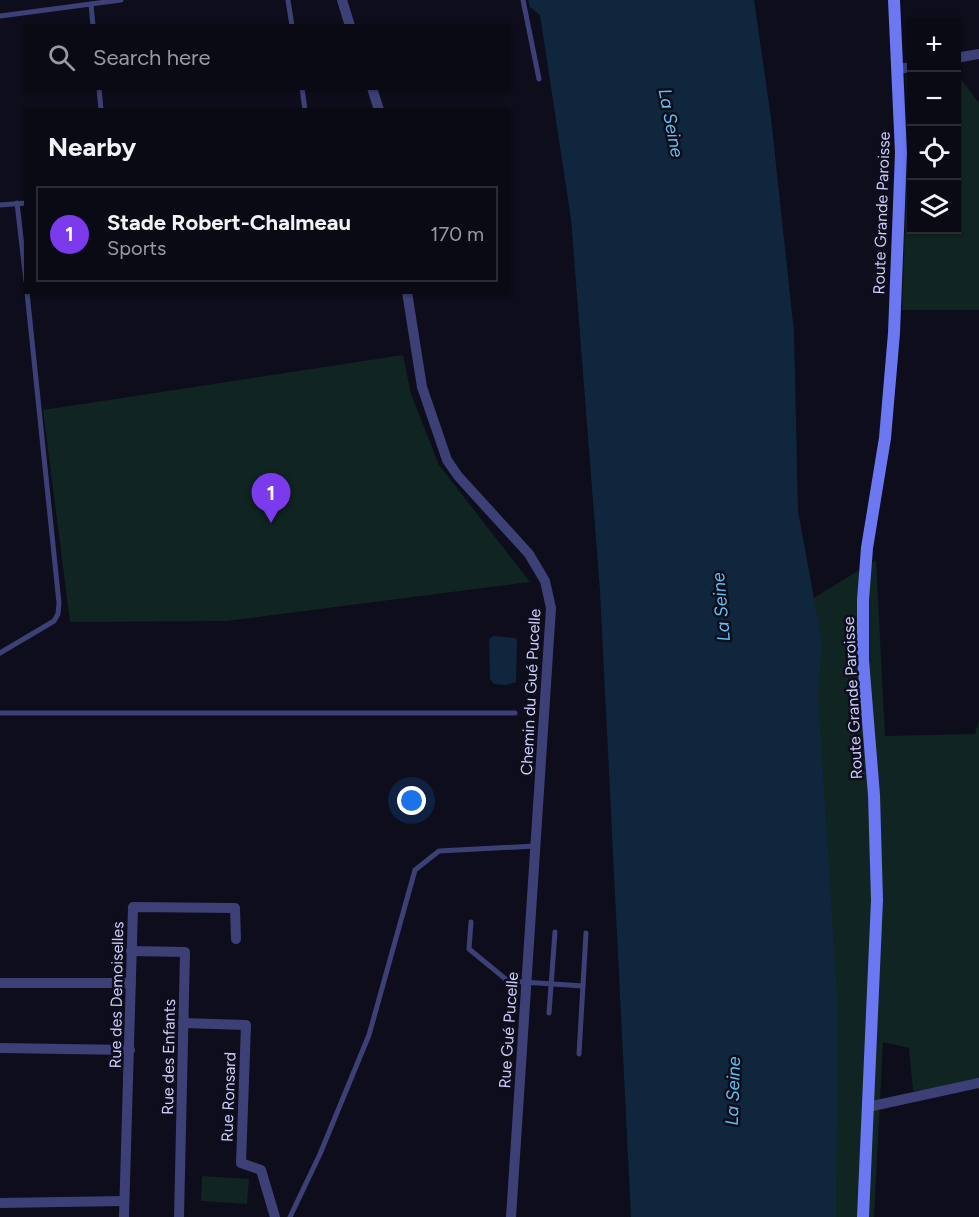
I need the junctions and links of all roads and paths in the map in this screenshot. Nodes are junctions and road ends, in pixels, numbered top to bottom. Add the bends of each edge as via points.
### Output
1 (121, 0) edge
2 (288, 0) edge
3 (342, 0) edge
4 (523, 0) edge
5 (894, 0) edge
6 (91, 4) junction
7 (0, 16) edge
8 (93, 24) edge
9 (292, 24) edge
10 (349, 24) edge
11 (979, 54) edge
12 (961, 57) edge
13 (907, 68) edge
14 (898, 69) junction
15 (538, 79) dead end
16 (99, 90) edge
17 (302, 90) edge
18 (373, 90) edge
19 (101, 108) edge
20 (305, 108) edge
21 (378, 108) edge
22 (18, 203) junction
23 (24, 203) edge
24 (0, 205) edge
25 (24, 262) edge
26 (27, 294) edge
27 (407, 294) edge
28 (0, 653) edge
29 (0, 713) edge
30 (515, 713) dead end
31 (536, 846) junction
32 (471, 922) dead end
33 (555, 932) dead end
34 (586, 933) dead end
35 (236, 939) dead end
36 (131, 951) junction
37 (0, 983) edge
38 (131, 983) junction
39 (527, 983) junction
40 (551, 984) junction
41 (583, 986) junction
42 (549, 1013) dead end
43 (183, 1023) junction
44 (0, 1048) edge
45 (130, 1050) junction
46 (579, 1054) dead end
47 (979, 1083) edge
48 (868, 1107) junction
49 (124, 1201) junction
50 (0, 1203) edge
51 (124, 1217) edge
52 (178, 1217) edge
53 (275, 1217) edge
54 (290, 1217) edge
55 (512, 1217) edge
56 (863, 1217) edge

1 - 6 lane
2 - 9 lane
3 - 10 street
4 - 15 lane
5 - 14 main road, Route Grande Paroisse
6 - 7 lane
6 - 8 lane
11 - 12 street
13 - 14 street
14 - 48 main road, Route Grande Paroisse via 901,153 894,333 885,438 867,548 863,600 877,900
16 - 19 lane
17 - 20 lane
18 - 21 street
22 - 23 lane
22 - 24 lane
22 - 25 lane
26 - 28 lane via 59,603 54,621
27 - 31 street, Chemin du Gué Pucelle via 422,387 447,460 529,554 545,581 551,608
29 - 30 lane
31 - 39 street, Rue Gué Pucelle
31 - 54 lane via 439,851 415,870 369,1035
32 - 39 lane via 469,949 506,981
33 - 40 lane
34 - 41 lane
35 - 36 street, Rue des Demoiselles via 235,908 133,907
36 - 38 street, Rue des Demoiselles
36 - 43 street, Rue des Enfants via 185,952
37 - 38 street
38 - 45 street, Rue des Demoiselles
39 - 40 lane
39 - 55 street, Rue Gué Pucelle
40 - 41 lane
40 - 42 lane
41 - 46 lane
43 - 52 street, Rue des Enfants
43 - 53 street, Rue Ronsard via 246,1025 241,1163 261,1170
44 - 45 street
45 - 49 street, Rue des Demoiselles
47 - 48 street
48 - 56 main road, Route Grande Paroisse
49 - 50 street
49 - 51 street, Rue des Demoiselles

